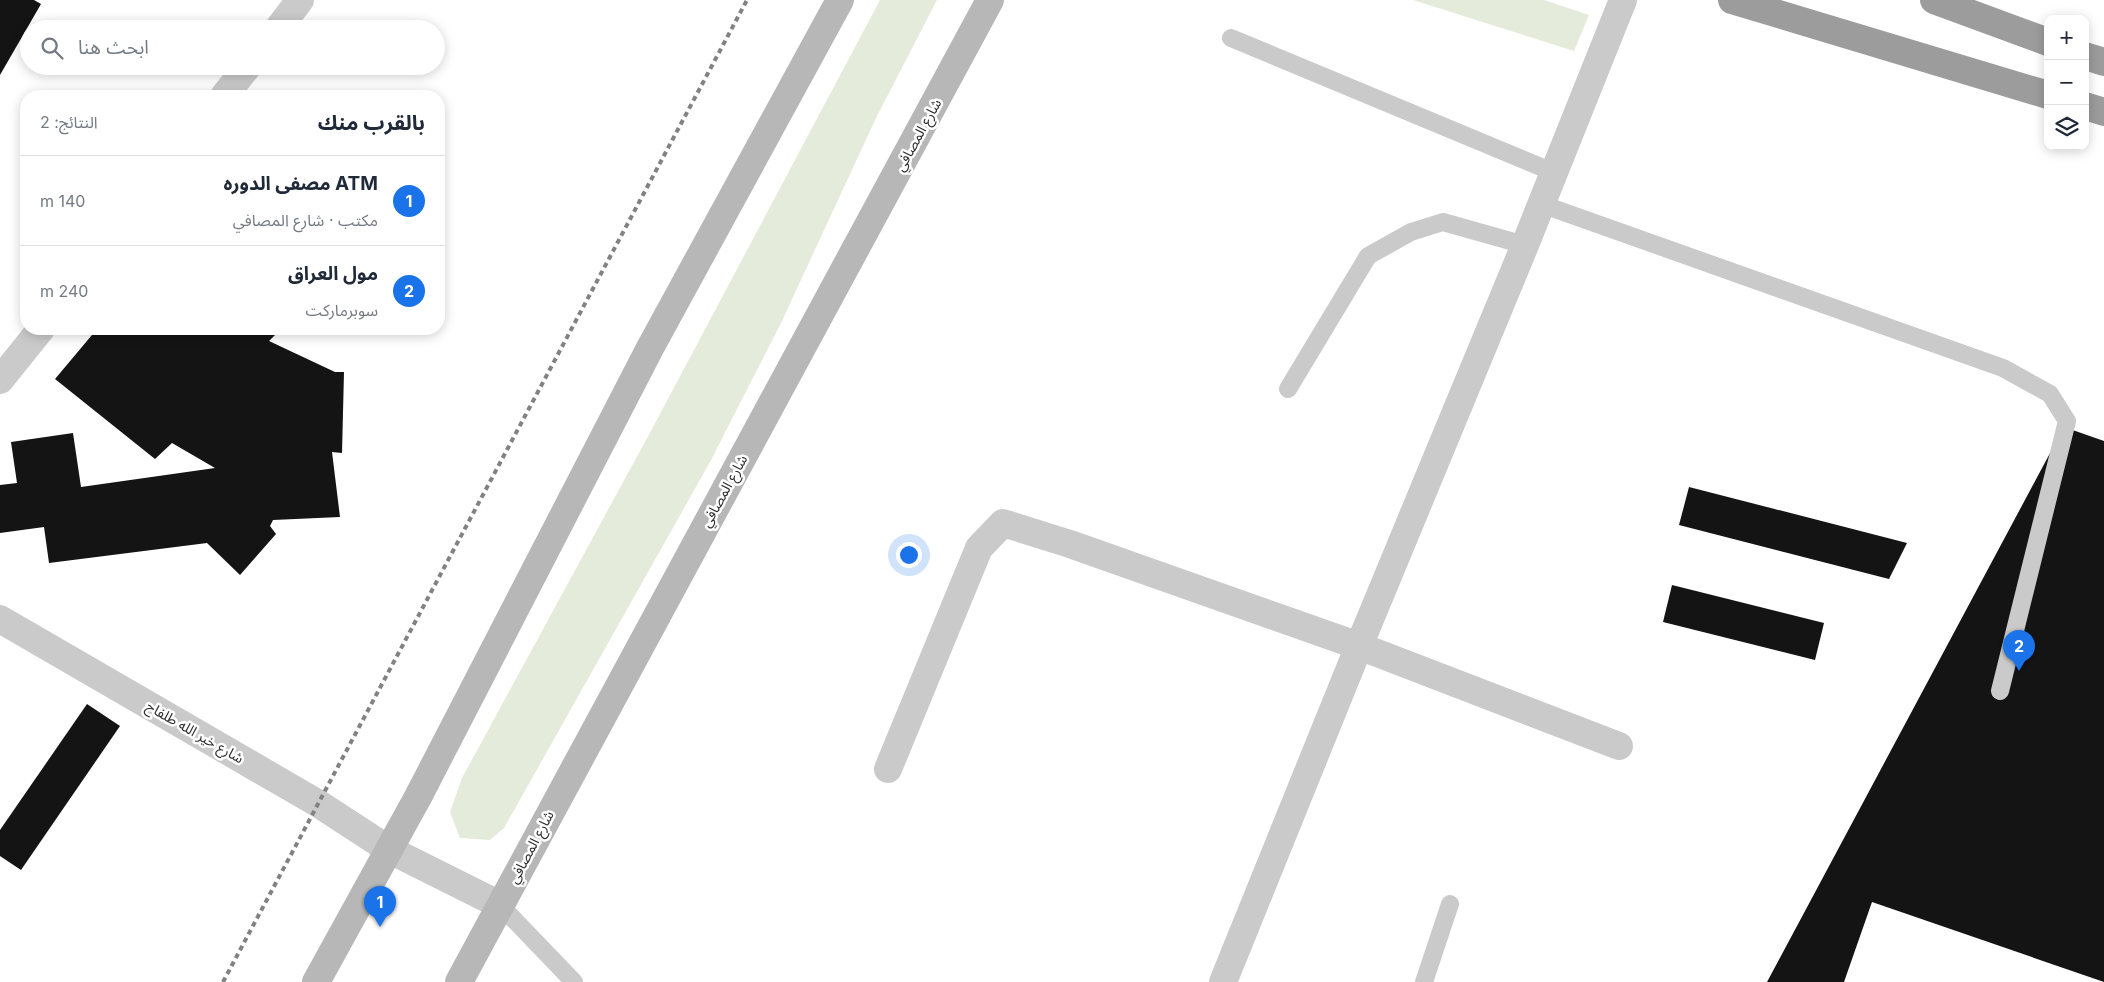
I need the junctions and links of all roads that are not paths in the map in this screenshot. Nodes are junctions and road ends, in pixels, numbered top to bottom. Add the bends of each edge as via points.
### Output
1 (300, 0) edge
2 (840, 0) edge
3 (990, 0) edge
4 (997, 0) edge
5 (1623, 0) edge
6 (1732, 0) edge
7 (1946, 4) edge
8 (285, 20) edge
9 (1231, 38) dead end
10 (2044, 41) edge
11 (968, 42) junction
12 (2089, 57) edge
13 (2104, 62) edge
14 (241, 75) edge
15 (229, 90) edge
16 (2044, 94) edge
17 (2089, 107) edge
18 (2104, 112) edge
19 (1553, 172) junction
20 (1541, 204) junction
21 (1525, 246) junction
22 (36, 335) edge
23 (0, 380) edge
24 (1288, 389) dead end
25 (0, 618) edge
26 (1359, 646) junction
27 (2000, 691) dead end
28 (1619, 746) dead end
29 (888, 769) dead end
30 (388, 850) junction
31 (1450, 904) dead end
32 (500, 905) junction
33 (316, 982) edge
34 (459, 982) edge
35 (574, 982) edge
36 (1224, 982) edge
37 (1424, 982) edge

1 - 8 street
2 - 30 main road via 655,339
3 - 11 main road, شارع المصافي
4 - 11 main road
5 - 19 street
6 - 16 highway
7 - 10 highway
9 - 19 lane
11 - 32 main road, شارع المصافي
12 - 13 highway
14 - 15 street
17 - 18 highway
19 - 20 street
20 - 21 street
20 - 27 lane via 2003,368 2050,394 2068,421
21 - 24 lane via 1443,222 1411,232 1368,256
21 - 26 street
22 - 23 street
25 - 30 street, شارع خير الله طلفاح via 319,804
26 - 28 street
26 - 29 street via 1003,523 978,548
26 - 36 street
30 - 32 street, شارع خير الله طلفاح
30 - 33 main road
31 - 37 lane
32 - 34 main road, شارع المصافي
32 - 35 lane

